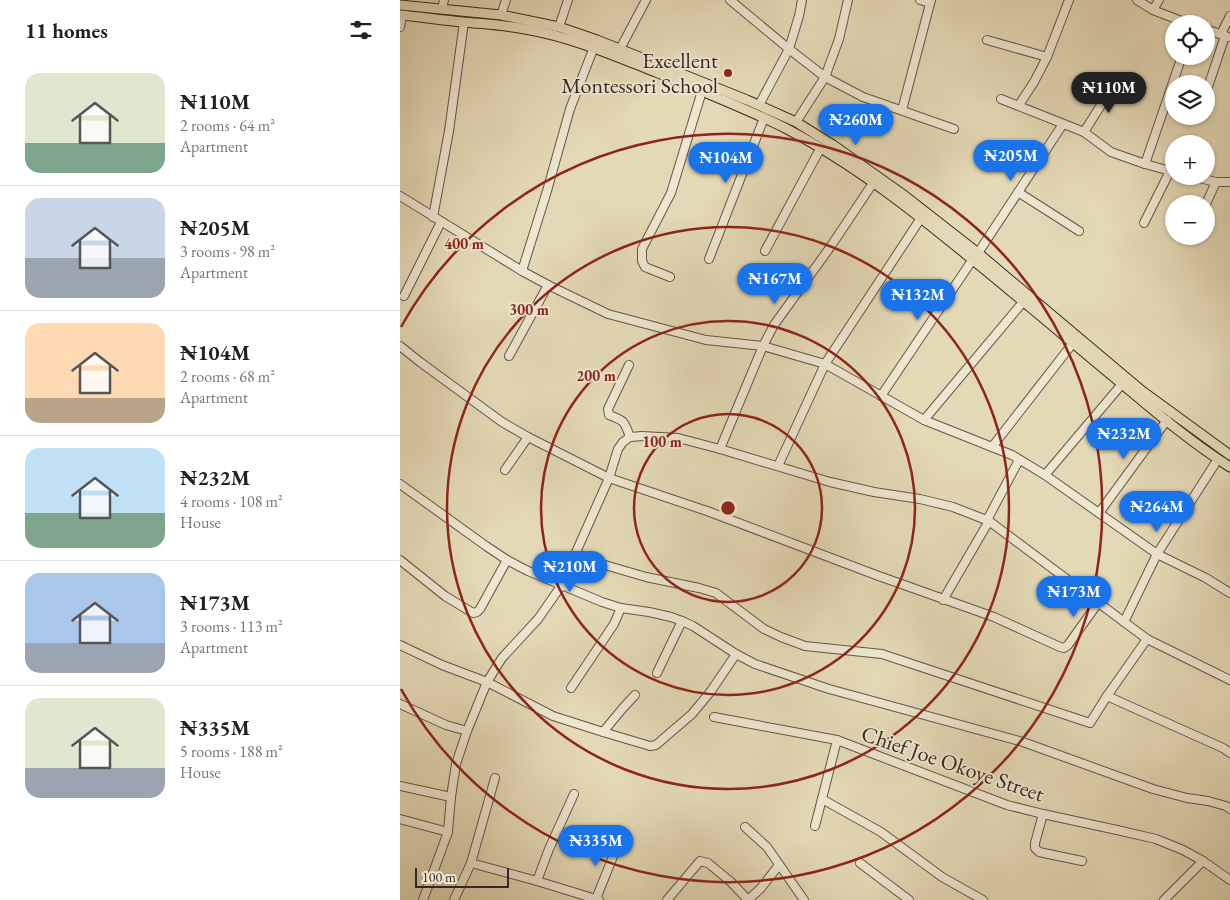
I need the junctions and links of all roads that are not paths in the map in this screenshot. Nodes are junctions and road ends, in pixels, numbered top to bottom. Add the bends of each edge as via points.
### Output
1 (506, 0) edge
2 (568, 0) edge
3 (646, 0) edge
4 (730, 0) edge
5 (802, 0) edge
6 (848, 0) edge
7 (920, 0) edge
8 (1069, 0) edge
9 (1137, 0) edge
10 (1159, 0) edge
11 (930, 2) edge
12 (443, 4) edge
13 (400, 5) edge
14 (1153, 10) junction
15 (401, 15) edge
16 (501, 15) junction
17 (1166, 15) edge
18 (1230, 16) edge
19 (464, 22) junction
20 (400, 27) edge
21 (559, 27) junction
22 (1225, 36) edge
23 (987, 40) dead end
24 (594, 47) junction
25 (620, 49) junction
26 (788, 50) junction
27 (1047, 57) junction
28 (1179, 65) edge
29 (1212, 75) edge
30 (825, 77) junction
31 (1114, 83) dead end
32 (702, 91) junction
33 (1001, 99) dead end
34 (759, 105) junction
35 (1019, 106) junction
36 (902, 110) junction
37 (764, 118) junction
38 (796, 122) junction
39 (1063, 124) junction
40 (954, 129) dead end
41 (1084, 132) junction
42 (820, 148) junction
43 (1145, 164) junction
44 (1165, 170) edge
45 (1216, 182) joint
46 (1230, 182) edge
47 (872, 183) junction
48 (1165, 185) edge
49 (1018, 192) junction
50 (1210, 195) edge
51 (400, 196) edge
52 (433, 217) junction
53 (921, 218) junction
54 (441, 222) junction
55 (1144, 223) dead end
56 (1079, 231) dead end
57 (765, 251) dead end
58 (976, 256) junction
59 (709, 259) dead end
60 (522, 271) junction
61 (670, 277) dead end
62 (548, 285) junction
63 (404, 296) dead end
64 (1023, 302) junction
65 (1073, 343) junction
66 (400, 346) edge
67 (763, 346) junction
68 (509, 356) dead end
69 (825, 364) junction
70 (629, 365) dead end
71 (1122, 384) junction
72 (881, 396) junction
73 (924, 420) junction
74 (1167, 420) junction
75 (528, 437) junction
76 (630, 438) junction
77 (992, 447) junction
78 (720, 449) junction
79 (1230, 455) edge
80 (1218, 459) junction
81 (1019, 460) junction
82 (778, 466) junction
83 (1230, 467) edge
84 (505, 470) dead end
85 (1045, 475) junction
86 (609, 478) junction
87 (400, 484) edge
88 (1100, 513) junction
89 (988, 521) junction
90 (1157, 554) junction
91 (576, 555) junction
92 (400, 560) edge
93 (507, 560) junction
94 (561, 586) junction
95 (1230, 593) edge
96 (943, 600) junction
97 (1098, 603) junction
98 (621, 608) junction
99 (682, 621) junction
100 (1124, 622) junction
101 (1147, 639) junction
102 (400, 645) edge
103 (736, 654) junction
104 (657, 673) dead end
105 (1230, 680) edge
106 (487, 682) junction
107 (570, 688) dead end
108 (635, 695) dead end
109 (1107, 696) junction
110 (400, 704) edge
111 (714, 717) dead end
112 (467, 731) junction
113 (603, 732) junction
114 (837, 740) junction
115 (1230, 753) edge
116 (495, 778) dead end
117 (400, 786) edge
118 (574, 794) dead end
119 (451, 797) junction
120 (822, 799) junction
121 (1230, 809) edge
122 (1043, 814) junction
123 (400, 819) edge
124 (815, 826) dead end
125 (744, 827) dead end
126 (448, 832) junction
127 (618, 844) dead end
128 (1082, 861) dead end
129 (1203, 861) junction
130 (471, 863) junction
131 (860, 863) dead end
132 (779, 865) junction
133 (1230, 880) edge
134 (537, 881) junction
135 (597, 899) edge
136 (423, 900) edge
137 (454, 900) edge
138 (667, 900) edge
139 (748, 900) edge
140 (804, 900) edge
141 (909, 900) edge
142 (983, 900) edge
143 (1164, 900) edge

1 - 16 street
2 - 21 street
3 - 25 street
4 - 26 street
5 - 26 street
6 - 30 street
7 - 11 street
8 - 27 street
9 - 14 street
10 - 14 street
11 - 36 street
12 - 13 main road
12 - 16 main road
14 - 17 street
15 - 19 main road
15 - 20 street
16 - 21 main road
18 - 22 street
19 - 24 main road via 526,29
19 - 52 street
21 - 25 main road
22 - 29 street
23 - 27 street
24 - 32 main road
24 - 60 street via 570,109
25 - 34 main road
26 - 30 street
26 - 34 street
27 - 35 street
28 - 43 street
30 - 36 street via 862,97
30 - 38 street
31 - 41 street
32 - 37 main road
32 - 61 street via 671,192 642,249 645,267
33 - 35 street
34 - 38 main road
35 - 39 street
36 - 40 street
37 - 42 main road
37 - 59 street
38 - 58 main road via 876,174
39 - 41 street
39 - 49 street
41 - 43 street via 1111,152
42 - 47 main road
42 - 57 street
43 - 44 street
45 - 46 street
45 - 50 street
47 - 53 main road
47 - 67 street via 774,325
48 - 55 street
49 - 56 street
49 - 58 street
51 - 52 street
52 - 54 street
53 - 58 main road
53 - 69 street
54 - 60 street
54 - 63 street
58 - 64 main road
58 - 72 street
58 - 79 main road via 1142,391
60 - 62 street
62 - 67 street via 608,314 706,340
62 - 68 street
64 - 65 main road
64 - 73 street
65 - 71 main road
65 - 77 street
66 - 75 street via 502,422
67 - 69 street
67 - 78 street
69 - 72 street
69 - 82 street
70 - 76 street via 608,413 622,420
71 - 74 main road
71 - 85 street
72 - 73 street
73 - 77 street
74 - 80 main road
74 - 88 street
75 - 84 street
75 - 86 street
76 - 78 street via 678,438
76 - 86 street via 618,448
77 - 81 street
78 - 82 street
80 - 83 main road
80 - 90 street
81 - 85 street
81 - 89 street
82 - 89 street via 839,484 953,507
85 - 88 street
86 - 91 street
86 - 96 street via 707,511
87 - 93 street
88 - 90 street
89 - 96 street
89 - 97 street
90 - 95 street
90 - 100 street
91 - 94 street
91 - 109 street via 640,576 716,593 764,628 806,646 882,654 1090,723
92 - 93 street via 473,613 480,610
93 - 94 street
94 - 98 street
94 - 106 street via 538,619 502,658
96 - 97 street via 994,616 1064,648
97 - 100 street
98 - 99 street
98 - 107 street via 614,624
99 - 103 street
99 - 104 street
100 - 101 street
101 - 105 street
101 - 109 street
102 - 106 street
103 - 113 street via 692,714 656,745
103 - 121 street via 806,682 1023,742 1153,789
106 - 112 street
106 - 113 street via 553,716
108 - 113 street
109 - 115 street
110 - 112 street
111 - 114 street, Chief Joe Okoye Street
112 - 119 street via 456,764
114 - 120 street
114 - 122 street, Chief Joe Okoye Street via 1007,805
116 - 130 street
117 - 119 street
118 - 134 street
119 - 126 street
120 - 124 street
120 - 142 street via 881,832 942,877
122 - 128 street via 1035,848 1040,852
122 - 129 street, Chief Joe Okoye Street via 1156,839
123 - 126 street
125 - 132 street via 767,847
126 - 136 street
127 - 135 street
129 - 133 street, Chief Joe Okoye Street
129 - 143 street
130 - 134 street
130 - 137 street
131 - 141 street
132 - 139 street
132 - 140 street
134 - 135 street
138 - 139 street via 700,861 708,863

